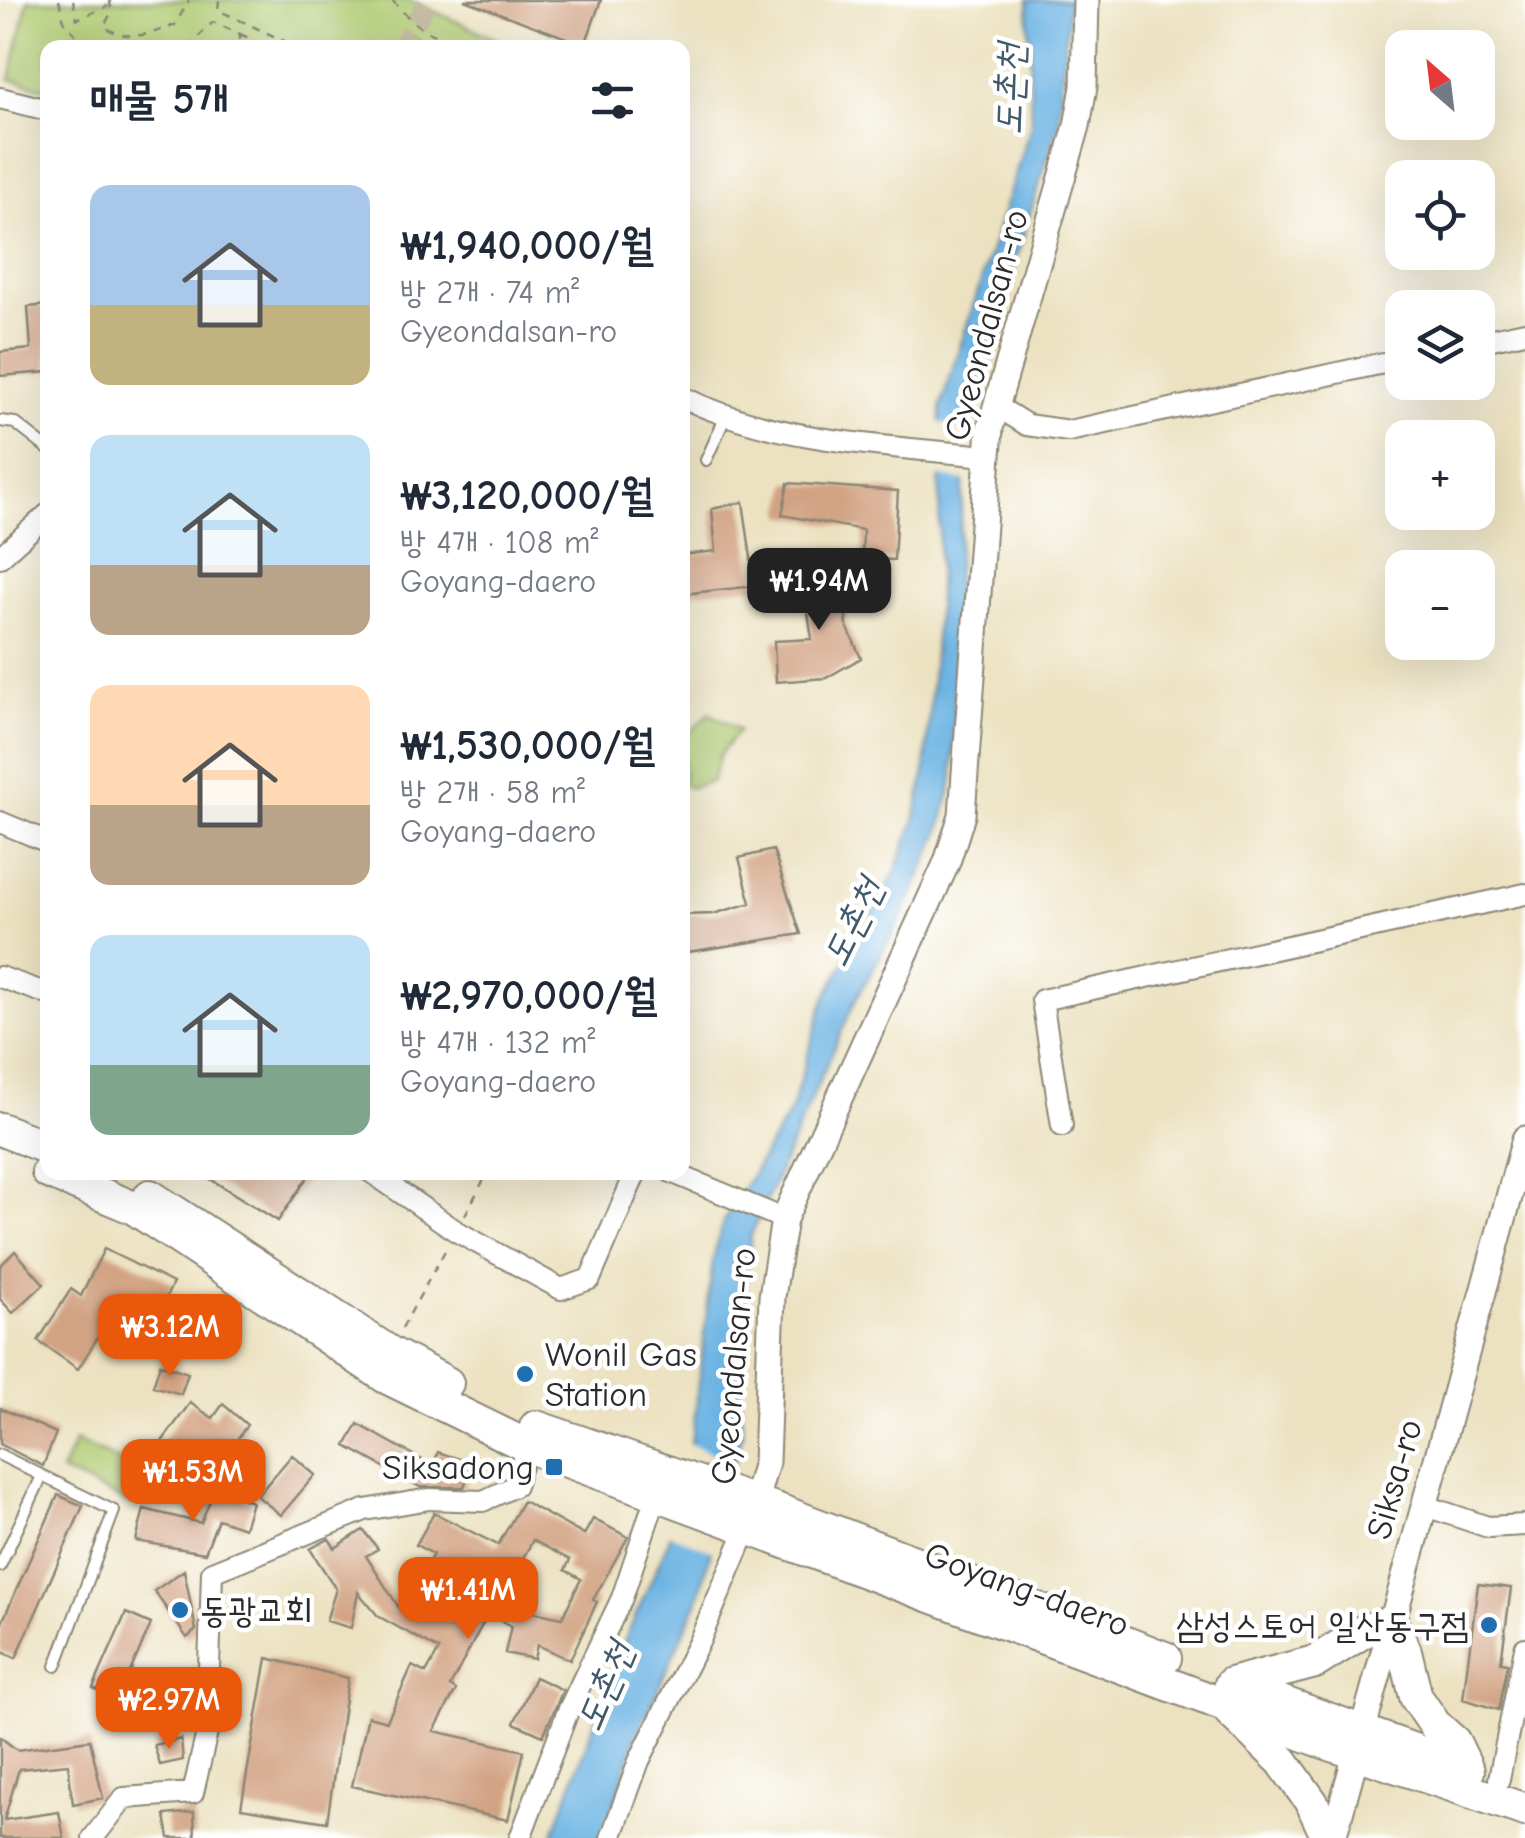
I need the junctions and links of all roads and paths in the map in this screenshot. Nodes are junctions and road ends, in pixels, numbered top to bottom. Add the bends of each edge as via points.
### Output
1 (59, 0) edge
2 (73, 0) edge
3 (189, 0) edge
4 (219, 0) edge
5 (392, 0) edge
6 (1086, 0) edge
7 (110, 2) edge
8 (74, 6) junction
9 (61, 7) junction
10 (218, 10) junction
11 (213, 22) junction
12 (240, 34) junction
13 (80, 40) edge
14 (195, 40) edge
15 (240, 40) edge
16 (253, 40) edge
17 (282, 40) edge
18 (440, 40) edge
19 (0, 98) edge
20 (40, 108) edge
21 (1525, 332) edge
22 (1495, 338) edge
23 (1385, 362) edge
24 (690, 401) edge
25 (995, 406) junction
26 (724, 418) junction
27 (0, 421) edge
28 (40, 442) edge
29 (979, 455) junction
30 (706, 460) dead end
31 (40, 521) edge
32 (0, 557) edge
33 (0, 822) edge
34 (40, 839) edge
35 (1525, 894) edge
36 (0, 978) edge
37 (40, 991) edge
38 (1062, 1126) dead end
39 (0, 1129) edge
40 (1525, 1139) edge
41 (40, 1145) edge
42 (0, 1153) edge
43 (40, 1169) edge
44 (67, 1180) edge
45 (121, 1180) edge
46 (383, 1180) edge
47 (484, 1180) edge
48 (633, 1180) edge
49 (690, 1180) edge
50 (777, 1217) junction
51 (462, 1220) dead end
52 (449, 1244) dead end
53 (402, 1328) dead end
54 (527, 1446) junction
55 (0, 1455) edge
56 (42, 1476) junction
57 (666, 1485) junction
58 (1423, 1504) junction
59 (742, 1512) junction
60 (1525, 1525) edge
61 (0, 1566) edge
62 (1391, 1622) junction
63 (1525, 1648) edge
64 (56, 1666) dead end
65 (1228, 1694) junction
66 (1359, 1741) junction
67 (1498, 1779) edge
68 (1525, 1810) edge
69 (94, 1838) edge
70 (520, 1838) edge
71 (611, 1838) edge
72 (1331, 1838) edge

1 - 9 path
2 - 8 path
3 - 7 path via 175,25 146,36 116,35 104,26
4 - 10 path
5 - 18 path
6 - 25 street, Gyeondalsan-ro via 1076,126
7 - 8 path via 77,19
8 - 9 path
9 - 13 path
10 - 11 path
10 - 17 path
11 - 12 path
11 - 14 path
12 - 15 path
12 - 16 path
19 - 20 street
21 - 22 street
23 - 25 street via 1069,432 1027,425
24 - 26 street
25 - 29 street, Gyeondalsan-ro
26 - 29 street
26 - 30 lane
27 - 28 lane via 16,423
29 - 50 street, Gyeondalsan-ro via 968,766 956,840
31 - 32 street
33 - 34 street
35 - 38 street via 1042,1000
36 - 37 street
39 - 41 main road
40 - 58 street, Siksa-ro
42 - 43 main road
44 - 54 main road via 134,1208 386,1377
45 - 57 main road via 389,1352
46 - 48 street via 456,1231 561,1289 590,1279
47 - 51 path
49 - 50 street
50 - 59 street, Gyeondalsan-ro via 767,1449
52 - 53 path
54 - 57 main road
54 - 69 street via 515,1486 484,1501 429,1499 365,1510 212,1572 207,1732 193,1793 124,1798
55 - 56 lane
56 - 61 lane
56 - 64 lane via 114,1511
57 - 59 main road, Goyang-daero
57 - 70 street
58 - 60 street via 1488,1527
58 - 62 street, Siksa-ro
59 - 65 main road, Goyang-daero
59 - 71 street via 700,1642 638,1760
62 - 65 main road via 1364,1630 1316,1662
62 - 66 street, Siksa-ro
62 - 67 main road via 1416,1697 1435,1725
63 - 67 street
65 - 66 main road, Goyang-daero
65 - 72 main road via 1240,1725 1282,1761
66 - 67 main road, Goyang-daero
66 - 68 main road, Goyang-daero
66 - 72 street, Siksa-ro

